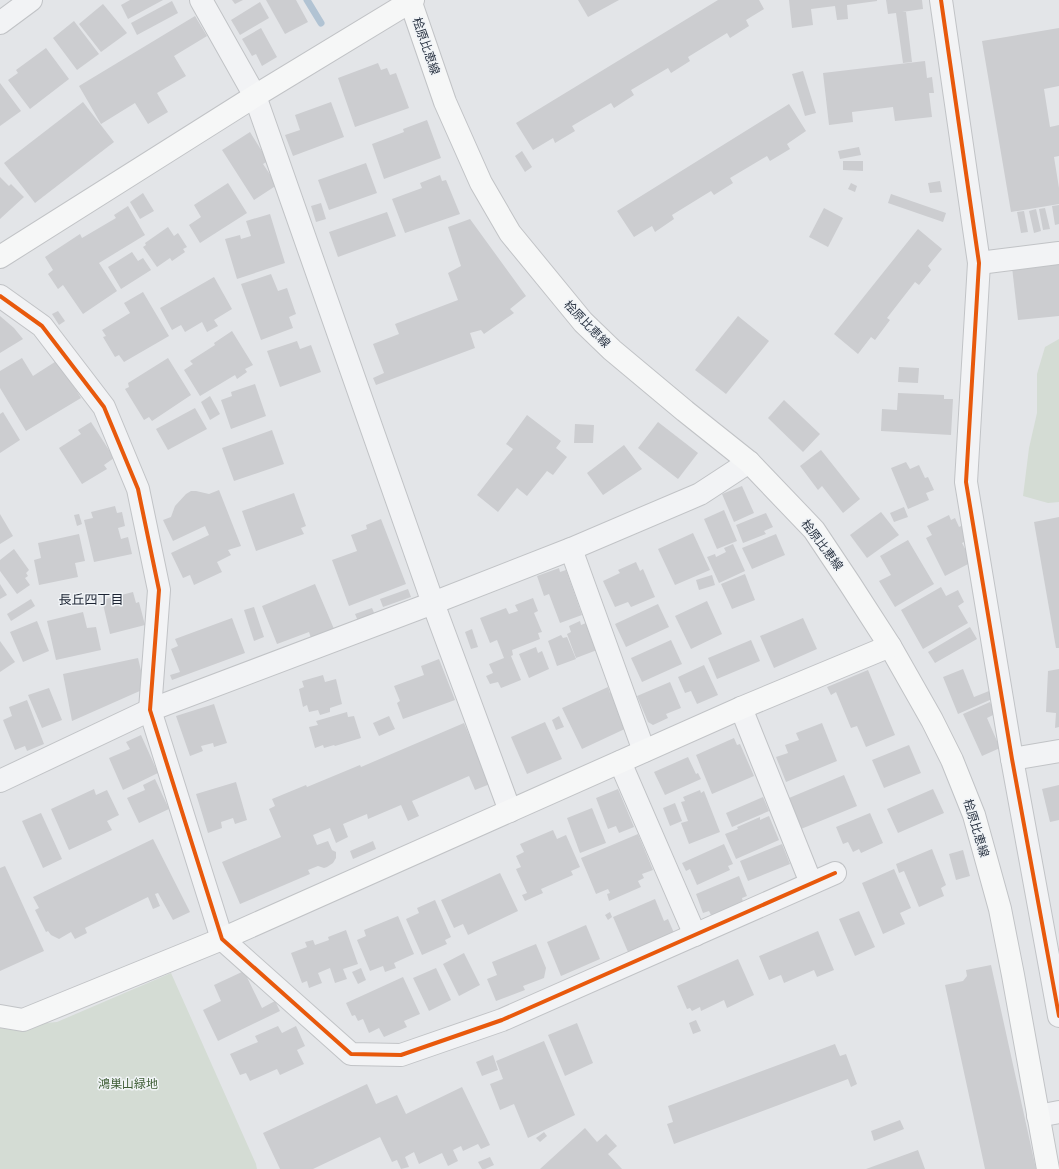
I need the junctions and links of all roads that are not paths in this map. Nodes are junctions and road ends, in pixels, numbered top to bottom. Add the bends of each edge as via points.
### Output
1 (31, 0) edge
2 (201, 0) edge
3 (941, 0) edge
4 (411, 1) edge
5 (0, 23) edge
6 (255, 96) junction
7 (1059, 253) edge
8 (0, 257) edge
9 (979, 263) junction
10 (0, 296) edge
11 (749, 462) junction
12 (570, 549) junction
13 (433, 604) junction
14 (890, 646) junction
15 (742, 708) junction
16 (150, 710) junction
17 (644, 751) junction
18 (1059, 751) edge
19 (1012, 759) junction
20 (620, 762) junction
21 (0, 781) edge
22 (510, 811) junction
23 (835, 873) dead end
24 (811, 883) junction
25 (695, 935) junction
26 (222, 939) junction
27 (0, 1016) edge
28 (1059, 1016) edge
29 (1049, 1114) edge
30 (1048, 1169) edge

1 - 5 street
2 - 6 street
3 - 9 street
4 - 6 street
4 - 11 street, 桧原比恵線 via 448,108 480,183 510,233 592,331 684,411
6 - 8 street
6 - 13 street
7 - 9 street
9 - 19 street via 966,482
10 - 16 street via 42,326 104,407 138,489 159,590
11 - 12 street via 700,494
11 - 14 street, 桧原比恵線 via 814,530
12 - 13 street
12 - 17 street
13 - 16 street
13 - 22 street
14 - 15 street
14 - 29 street, 桧原比恵線 via 952,760 974,815 1000,909 1013,975
15 - 17 street
15 - 24 street
16 - 21 street
16 - 26 street
17 - 20 street
18 - 19 street
19 - 28 street
20 - 22 street
20 - 25 street
22 - 26 street
23 - 24 street
24 - 25 street
25 - 26 street via 502,1020 401,1055 351,1054
26 - 27 street via 22,1020
29 - 30 street, 桧原比恵線

